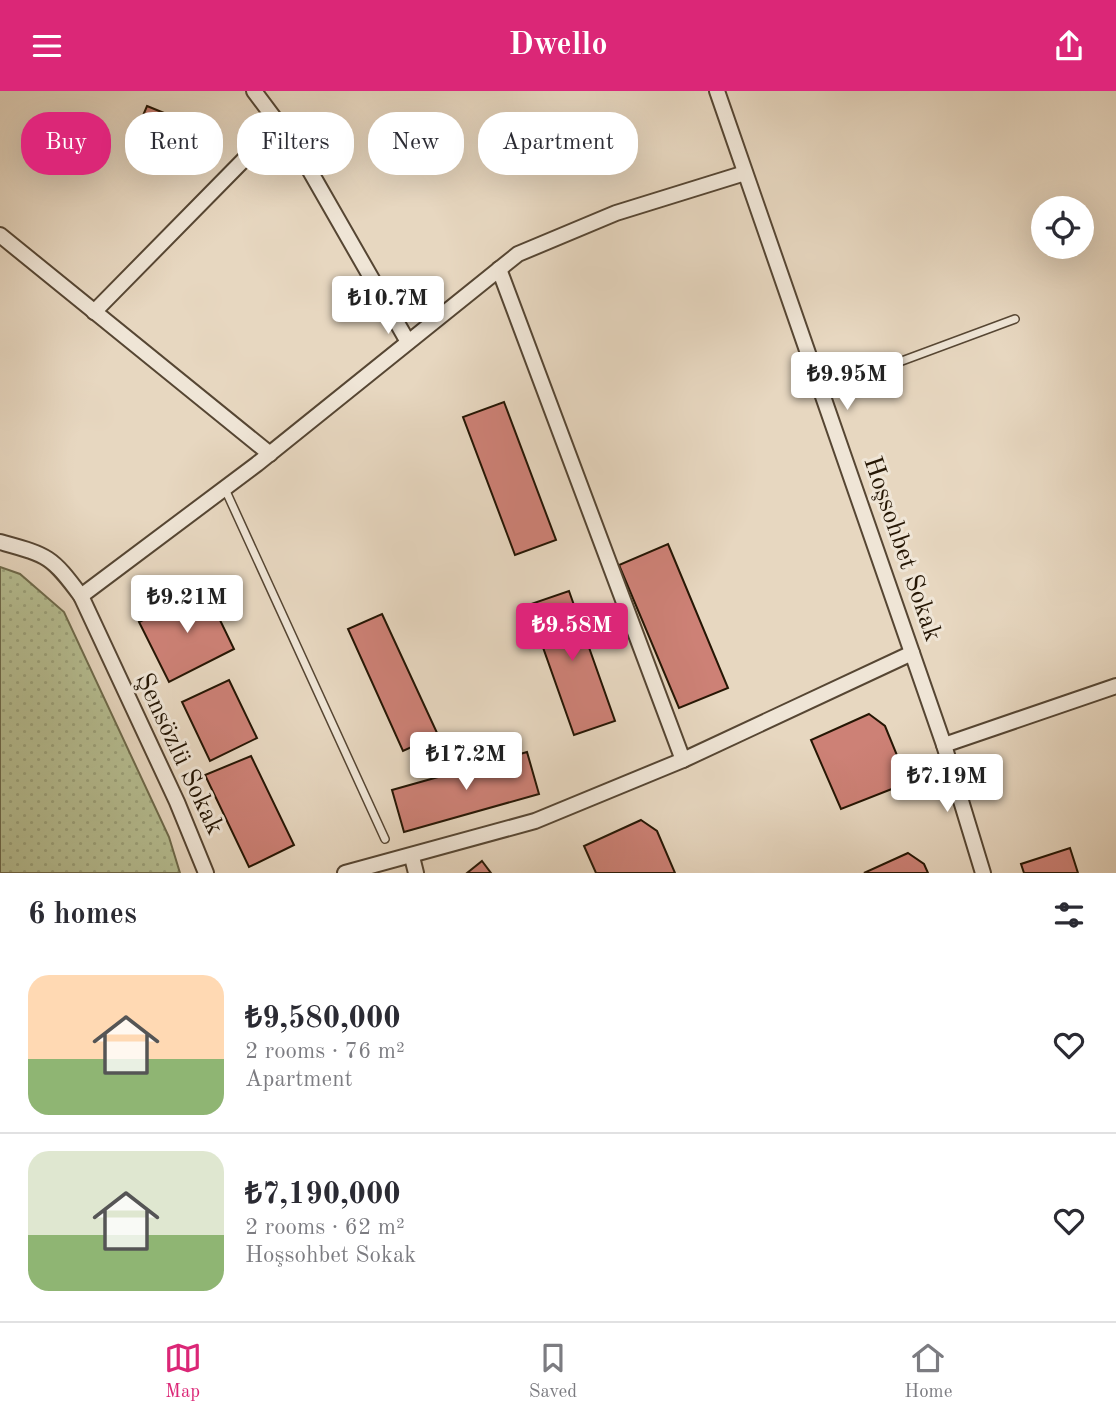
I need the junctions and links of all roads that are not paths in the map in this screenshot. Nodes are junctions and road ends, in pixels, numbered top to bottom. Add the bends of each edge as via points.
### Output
1 (254, 91) edge
2 (717, 91) edge
3 (270, 112) edge
4 (237, 167) edge
5 (745, 173) junction
6 (312, 175) edge
7 (0, 235) edge
8 (499, 269) junction
9 (94, 312) junction
10 (1015, 319) dead end
11 (408, 342) junction
12 (821, 391) junction
13 (270, 454) junction
14 (225, 488) junction
15 (0, 542) edge
16 (81, 596) junction
17 (912, 653) junction
18 (1116, 686) edge
19 (944, 745) junction
20 (683, 760) junction
21 (385, 839) dead end
22 (412, 857) junction
23 (205, 873) edge
24 (345, 873) edge
25 (416, 873) edge
26 (983, 873) edge

1 - 3 street
2 - 5 street, Hoşsohbet Sokak
4 - 9 street
5 - 8 street via 616,213 517,254
5 - 12 street, Hoşsohbet Sokak
6 - 11 street
7 - 9 street
8 - 11 street
8 - 20 street
9 - 13 street
10 - 12 lane
11 - 13 street
12 - 17 street, Hoşsohbet Sokak
13 - 14 street
14 - 16 street
14 - 21 lane
15 - 16 street, Şensözlü Sokak via 45,554
16 - 23 street, Şensözlü Sokak
17 - 19 street, Hoşsohbet Sokak
17 - 20 street
18 - 19 street
19 - 26 street, Hoşsohbet Sokak
20 - 22 street via 536,821
22 - 24 street
22 - 25 street

